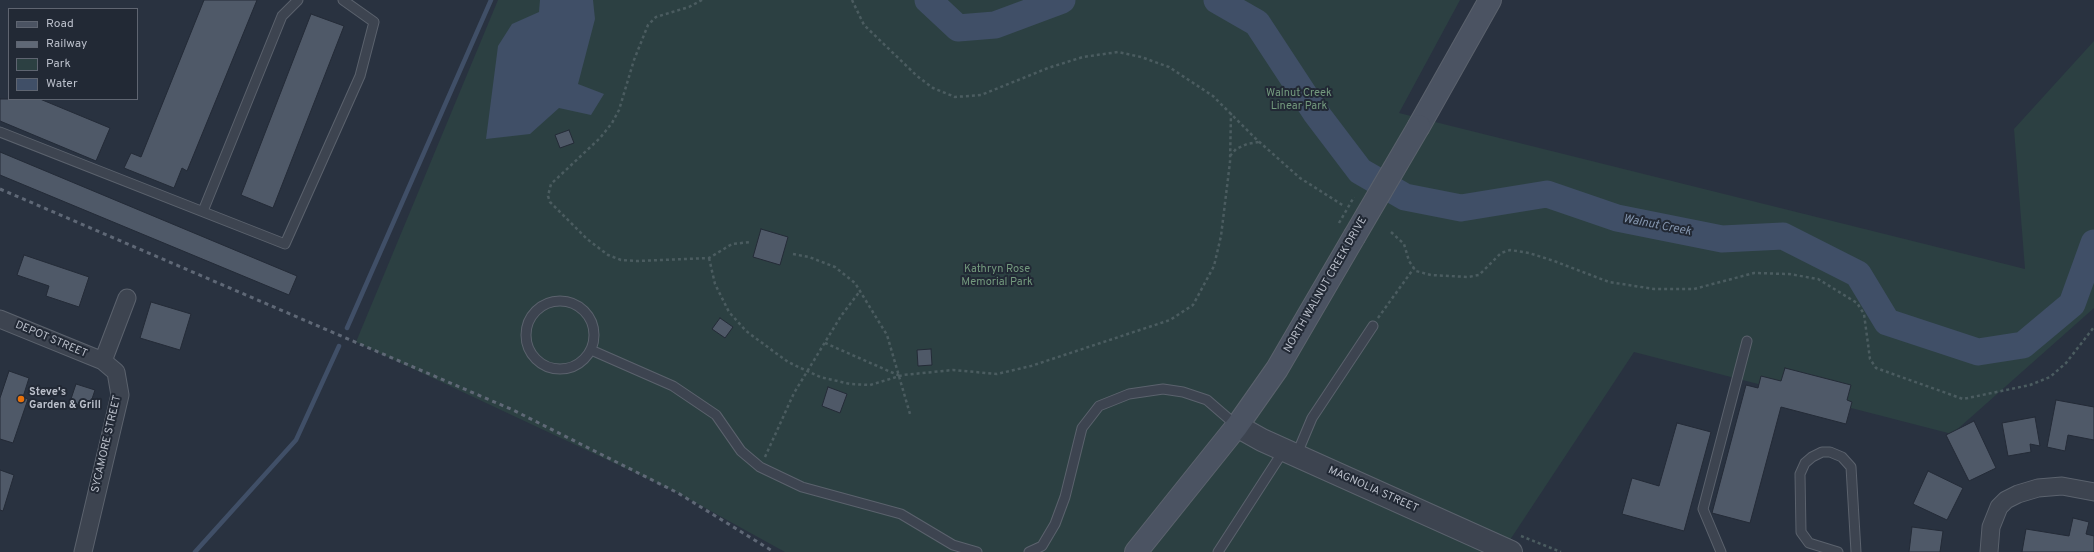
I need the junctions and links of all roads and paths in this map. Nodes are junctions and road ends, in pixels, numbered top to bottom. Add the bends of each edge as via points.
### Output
1 (298, 0) edge
2 (343, 0) edge
3 (702, 0) edge
4 (852, 0) edge
5 (1490, 0) edge
6 (1231, 113) junction
7 (0, 132) edge
8 (1259, 142) junction
9 (1230, 157) junction
10 (1344, 206) dead end
11 (203, 211) junction
12 (1391, 232) dead end
13 (751, 242) dead end
14 (793, 254) dead end
15 (709, 258) junction
16 (1414, 268) junction
17 (860, 291) junction
18 (127, 298) dead end
19 (0, 319) edge
20 (1373, 326) joint
21 (2094, 327) edge
22 (1747, 341) dead end
23 (825, 343) junction
24 (590, 350) junction
25 (103, 361) junction
26 (808, 371) junction
27 (900, 376) junction
28 (910, 414) dead end
29 (1237, 426) junction
30 (1290, 453) junction
31 (760, 467) junction
32 (2094, 492) edge
33 (83, 552) edge
34 (977, 552) edge
35 (1029, 552) edge
36 (1136, 552) edge
37 (1218, 552) edge
38 (1511, 552) edge
39 (1721, 552) edge
40 (1838, 552) edge
41 (1856, 552) edge
42 (1989, 552) edge

1 - 11 lane via 282,16
2 - 11 lane via 374,22 360,76 285,244
3 - 15 path via 689,7 656,17 648,25 619,110 612,123 600,138 551,184 548,196 550,202 587,239 608,255 621,260 637,261
4 - 6 path via 864,25 917,76 934,88 955,97 981,95 1083,57 1118,52 1169,67 1213,96
5 - 29 main road, NORTH WALNUT CREEK DRIVE, bridge via 1277,369
6 - 8 path
6 - 9 path
7 - 11 lane
8 - 9 path via 1236,149
8 - 10 path via 1300,178
9 - 27 path via 1221,236 1214,266 1193,305 1170,320 998,374 953,370
12 - 16 path via 1404,244
13 - 15 path via 732,244
14 - 17 path via 835,267 855,283
15 - 26 path via 715,284 729,312 746,331 788,362
16 - 20 path
16 - 21 path via 1416,271 1431,275 1479,275 1501,253 1510,250 1554,260 1609,282 1654,289 1694,289 1754,273 1789,274 1818,279 1857,303 1864,314 1870,359 1876,368 1963,399 2030,385 2050,377 2066,363
17 - 23 path
17 - 27 path via 887,335
18 - 25 street
19 - 25 street, DEPOT STREET
20 - 30 lane
22 - 39 lane via 1703,509
23 - 26 path
23 - 27 path
24 - 24 lane via 594,335 593,324 580,307 560,300 549,302 531,316 526,327 528,345 537,360 547,366 570,368 580,362
24 - 31 lane via 673,386 716,415 742,450
25 - 33 street, SYCAMORE STREET via 116,372 120,395
26 - 27 path via 850,384 870,385
26 - 31 path via 794,393
27 - 28 path
29 - 30 street, MAGNOLIA STREET
29 - 35 lane via 1207,400 1163,389 1129,394 1099,406 1082,428 1065,497 1055,524 1042,546
29 - 36 main road, NORTH WALNUT CREEK DRIVE
30 - 37 lane
30 - 38 street, MAGNOLIA STREET
31 - 34 lane via 802,487 901,514 953,545
32 - 42 street via 2062,486 2046,487 2006,500 1999,507 1991,527
40 - 41 lane via 1809,543 1802,532 1800,474 1805,463 1822,452 1842,457 1852,466

